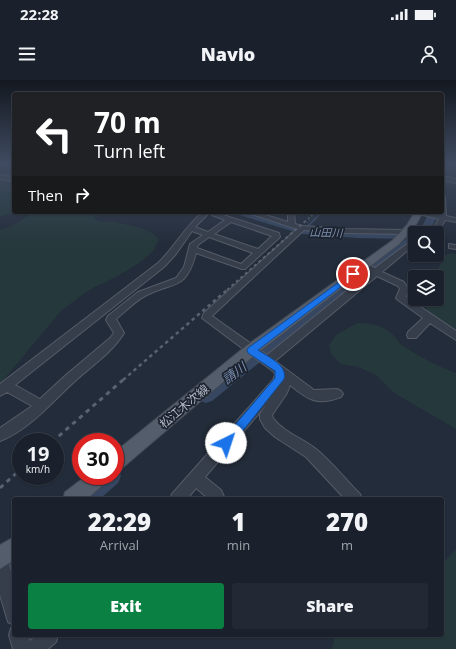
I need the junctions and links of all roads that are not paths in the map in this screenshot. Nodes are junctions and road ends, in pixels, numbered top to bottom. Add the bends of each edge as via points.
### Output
1 (208, 214) edge
2 (212, 214) edge
3 (255, 214) edge
4 (292, 214) edge
5 (421, 214) edge
6 (441, 214) edge
7 (441, 218) junction
8 (230, 220) junction
9 (456, 220) edge
10 (437, 226) edge
11 (190, 228) junction
12 (298, 228) junction
13 (208, 234) junction
14 (407, 235) edge
15 (194, 250) junction
16 (258, 252) junction
17 (371, 270) junction
18 (430, 317) junction
19 (412, 334) dead end
20 (456, 336) edge
21 (252, 350) junction
22 (267, 361) junction
23 (283, 372) junction
24 (3, 388) edge
25 (337, 394) dead end
26 (41, 405) junction
27 (0, 435) edge
28 (124, 456) edge
29 (195, 479) junction
30 (89, 485) edge
31 (74, 497) edge
32 (179, 497) edge
33 (217, 497) edge
34 (353, 497) edge
35 (12, 549) edge
36 (1, 562) edge
37 (12, 607) edge
38 (19, 637) edge
39 (47, 637) edge
40 (23, 649) edge
41 (35, 649) edge

1 - 11 street
2 - 8 street
3 - 12 street
4 - 12 street
5 - 7 street
5 - 14 main road, 松江木次線
6 - 7 street
7 - 9 street
7 - 10 street
8 - 13 street
8 - 16 street via 276,235
11 - 13 street
11 - 24 street via 161,265
12 - 14 street
12 - 21 street via 206,317
13 - 15 street via 194,244
13 - 16 street
14 - 17 main road, 松江木次線
15 - 16 street via 239,267
15 - 26 street via 188,267 179,280 140,294 111,318 119,333 114,341
17 - 18 street via 401,284 404,289 401,298
17 - 21 main road, 松江木次線
17 - 22 street
18 - 19 street
18 - 20 street
21 - 22 street
21 - 28 main road, 松江木次線
22 - 23 street
23 - 25 street via 311,395
23 - 29 street via 277,383
23 - 34 street via 283,390 266,414 267,422 314,455
24 - 26 street
26 - 27 street via 31,415
29 - 32 street
29 - 33 street
30 - 31 main road
35 - 36 main road
36 - 37 street
38 - 40 street
39 - 41 street

